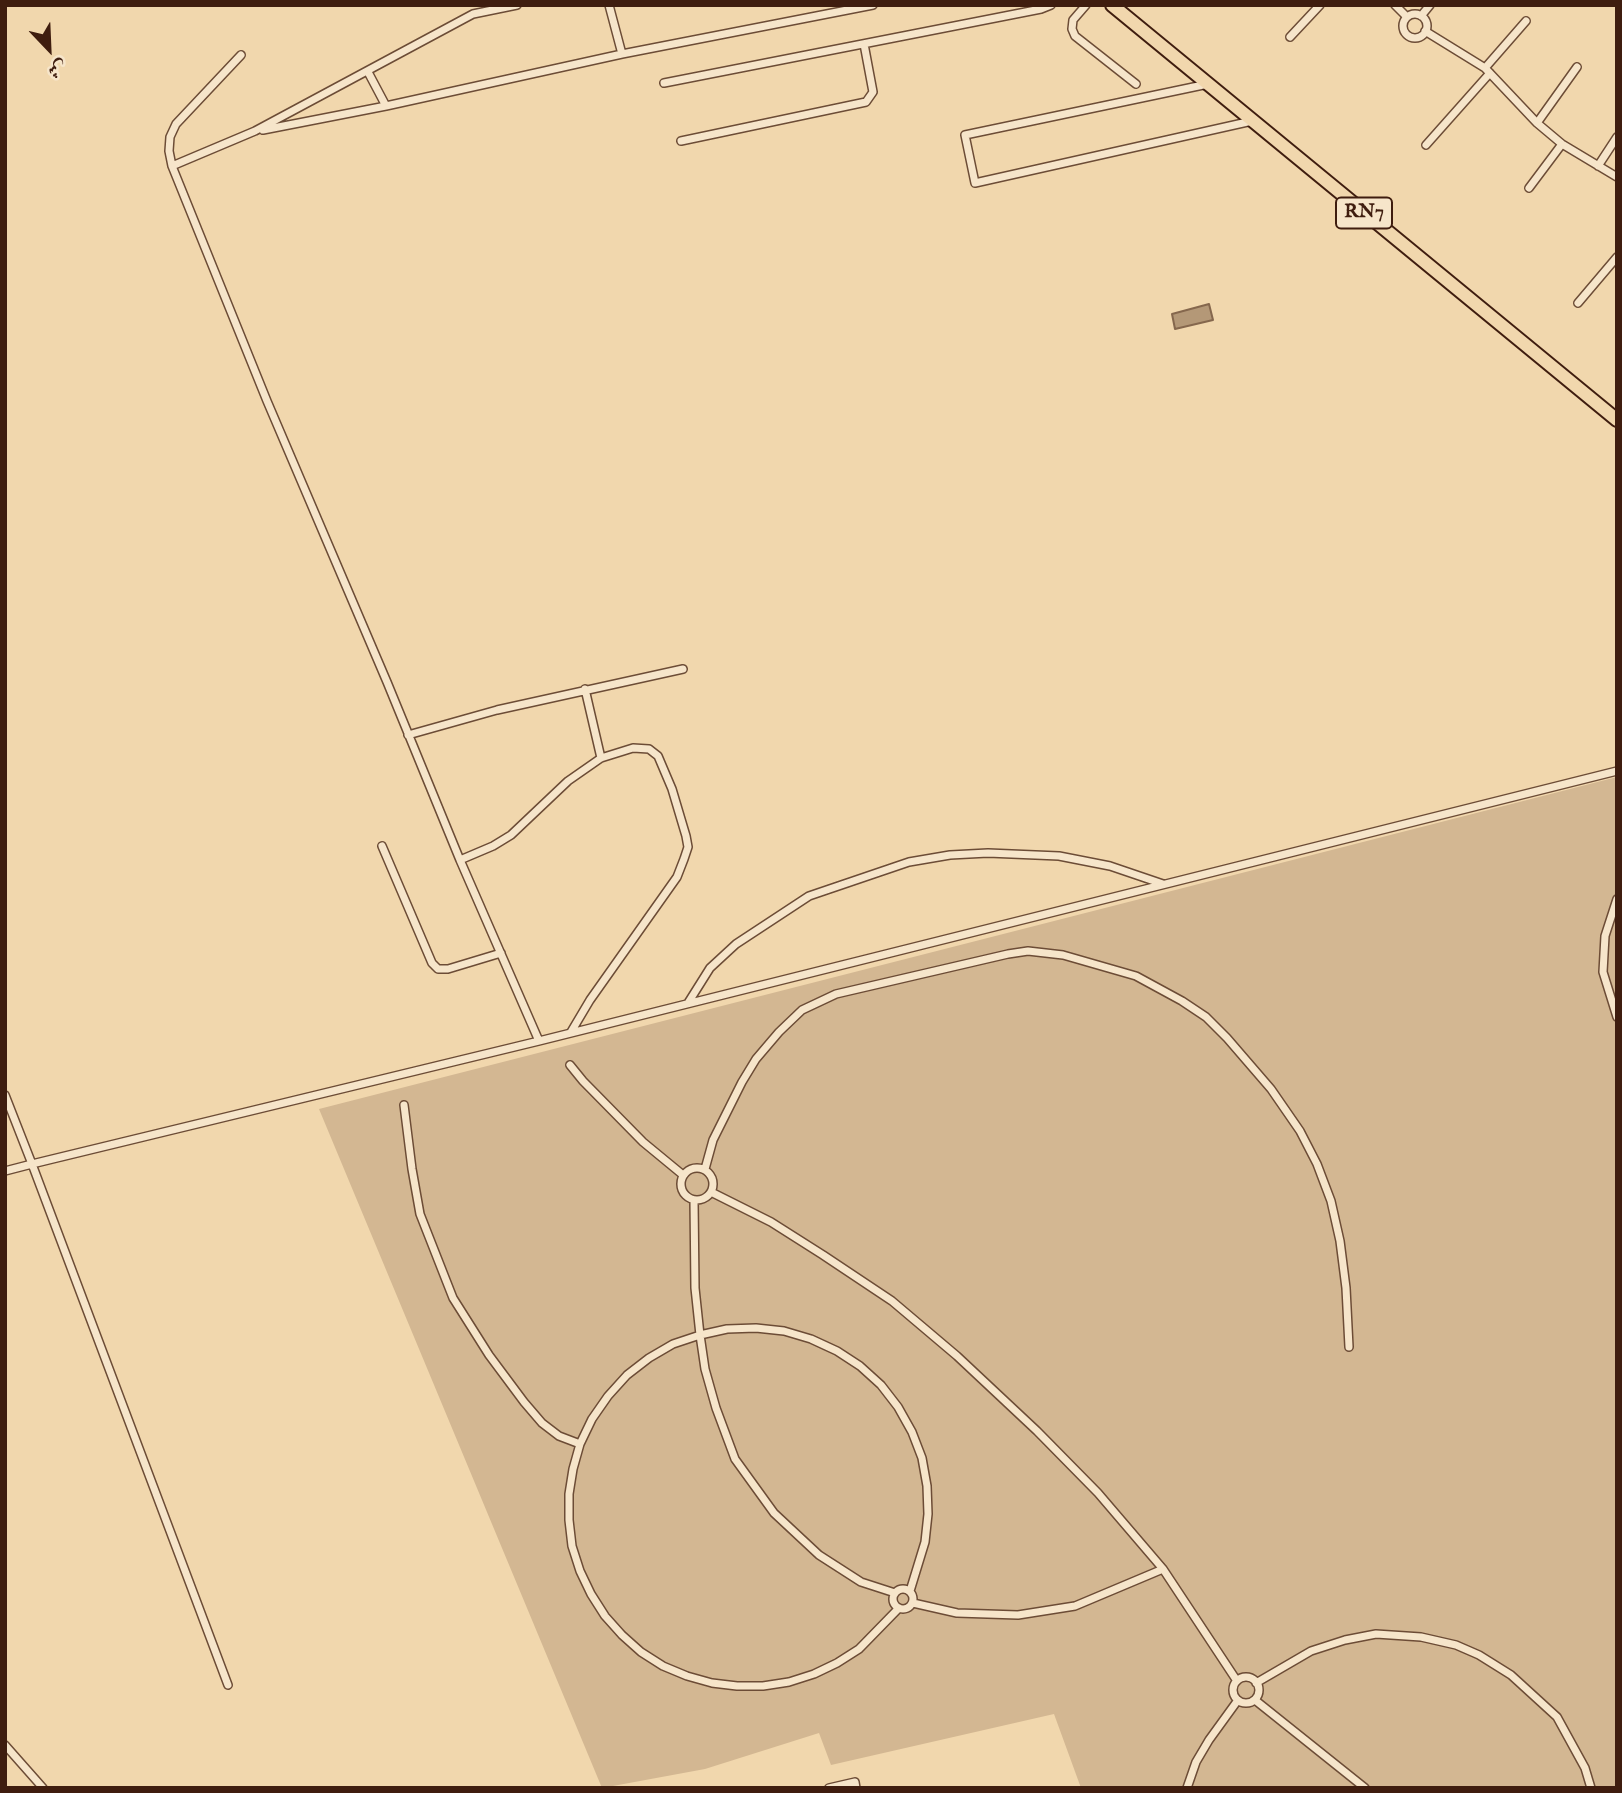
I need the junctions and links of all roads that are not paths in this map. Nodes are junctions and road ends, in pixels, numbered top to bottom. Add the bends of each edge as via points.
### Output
1 (517, 5) edge
2 (610, 5) edge
3 (873, 5) edge
4 (1051, 5) edge
5 (1086, 5) edge
6 (1112, 5) edge
7 (1320, 5) edge
8 (1395, 5) edge
9 (1430, 5) edge
10 (1421, 16) junction
11 (1407, 17) junction
12 (1526, 21) dead end
13 (1425, 31) junction
14 (1290, 37) dead end
15 (864, 44) junction
16 (622, 54) junction
17 (241, 55) dead end
18 (1577, 67) dead end
19 (1487, 70) junction
20 (368, 72) junction
21 (664, 83) dead end
22 (1136, 84) dead end
23 (1208, 84) junction
24 (386, 107) junction
25 (1252, 121) junction
26 (1536, 123) junction
27 (255, 131) junction
28 (1617, 137) edge
29 (681, 141) dead end
30 (1562, 144) junction
31 (1426, 145) dead end
32 (172, 166) junction
33 (1598, 166) junction
34 (1617, 177) edge
35 (1529, 188) dead end
36 (1617, 257) edge
37 (1578, 303) dead end
38 (1617, 419) edge
39 (683, 669) dead end
40 (585, 690) junction
41 (408, 735) junction
42 (601, 758) junction
43 (1617, 771) edge
44 (382, 846) dead end
45 (460, 860) junction
46 (1164, 884) junction
47 (1617, 899) edge
48 (501, 953) junction
49 (688, 1003) junction
50 (1617, 1017) edge
51 (571, 1032) junction
52 (539, 1041) junction
53 (570, 1065) dead end
54 (5, 1095) edge
55 (404, 1105) dead end
56 (32, 1164) junction
57 (705, 1170) junction
58 (5, 1171) edge
59 (683, 1175) junction
60 (711, 1192) junction
61 (694, 1200) junction
62 (700, 1335) junction
63 (1349, 1347) dead end
64 (580, 1444) junction
65 (1163, 1569) junction
66 (910, 1591) junction
67 (895, 1593) junction
68 (912, 1603) junction
69 (899, 1608) junction
70 (1237, 1681) junction
71 (1256, 1683) junction
72 (228, 1685) dead end
73 (1238, 1700) junction
74 (1255, 1700) junction
75 (5, 1745) edge
76 (43, 1788) edge
77 (829, 1788) edge
78 (856, 1788) edge
79 (1187, 1788) edge
80 (1365, 1788) edge
81 (1591, 1788) edge

1 - 20 street via 473,14
2 - 16 street
3 - 16 street
4 - 15 street
5 - 22 street via 1073,20 1075,36
6 - 23 main road, RN7
7 - 14 street
8 - 11 street
9 - 10 street
10 - 11 street
10 - 13 street
11 - 13 street via 1406,34 1417,37
12 - 19 street
13 - 19 street
15 - 21 street
15 - 29 street via 873,92 866,102
16 - 24 street
17 - 32 street via 176,124 170,137
18 - 26 street
19 - 26 street
19 - 31 street
20 - 24 street
20 - 27 street
23 - 25 main road, RN7
23 - 25 street via 965,135 975,183
24 - 27 street
25 - 38 main road, RN7
26 - 30 street
27 - 32 street
28 - 33 street
30 - 33 street
30 - 35 street
32 - 41 street
33 - 34 street
36 - 37 street
39 - 40 street
40 - 41 street
40 - 42 street
41 - 45 street
42 - 45 street via 568,781 511,835
42 - 51 street via 633,748 649,749 658,756 688,847 677,877
43 - 46 street
44 - 48 street via 438,969
45 - 48 street
46 - 49 street
46 - 49 street via 1059,856 988,853 909,862 809,896 758,928 710,968
47 - 50 street via 1605,936 1603,972
48 - 52 street
49 - 51 street
51 - 52 street
52 - 56 street
53 - 59 street via 634,1133
54 - 56 street
55 - 64 street via 421,1213 453,1298 489,1356 533,1412 559,1436
56 - 58 street
56 - 72 street
57 - 59 street via 690,1169
57 - 60 street via 713,1180
57 - 63 street via 713,1140 742,1082 756,1059 802,1010 836,994 1008,954 1063,955 1136,976 1182,1001 1206,1017 1271,1089 1300,1131 1331,1200 1346,1288
59 - 61 street via 683,1192
60 - 61 street
60 - 65 street via 771,1222 892,1301 1037,1431
61 - 62 street
62 - 64 street via 649,1358 627,1375 592,1419
62 - 66 street via 727,1329 784,1331 837,1350 881,1385 912,1432 927,1486 925,1542
62 - 67 street via 723,1430 749,1482 819,1555 862,1582
64 - 69 street via 569,1494 569,1520 580,1570 604,1616 631,1643 663,1665 712,1683 763,1686 789,1682 859,1649
65 - 68 street via 1075,1606 1018,1615 957,1613
65 - 70 street
66 - 67 street
66 - 68 street
67 - 69 street
68 - 69 street
70 - 71 street via 1247,1678
70 - 73 street via 1233,1691
71 - 74 street
71 - 81 street via 1311,1651 1377,1634 1421,1637 1456,1646 1511,1675 1557,1717
73 - 74 street
73 - 79 street via 1196,1762
74 - 80 street
75 - 76 street
77 - 78 street via 855,1782

